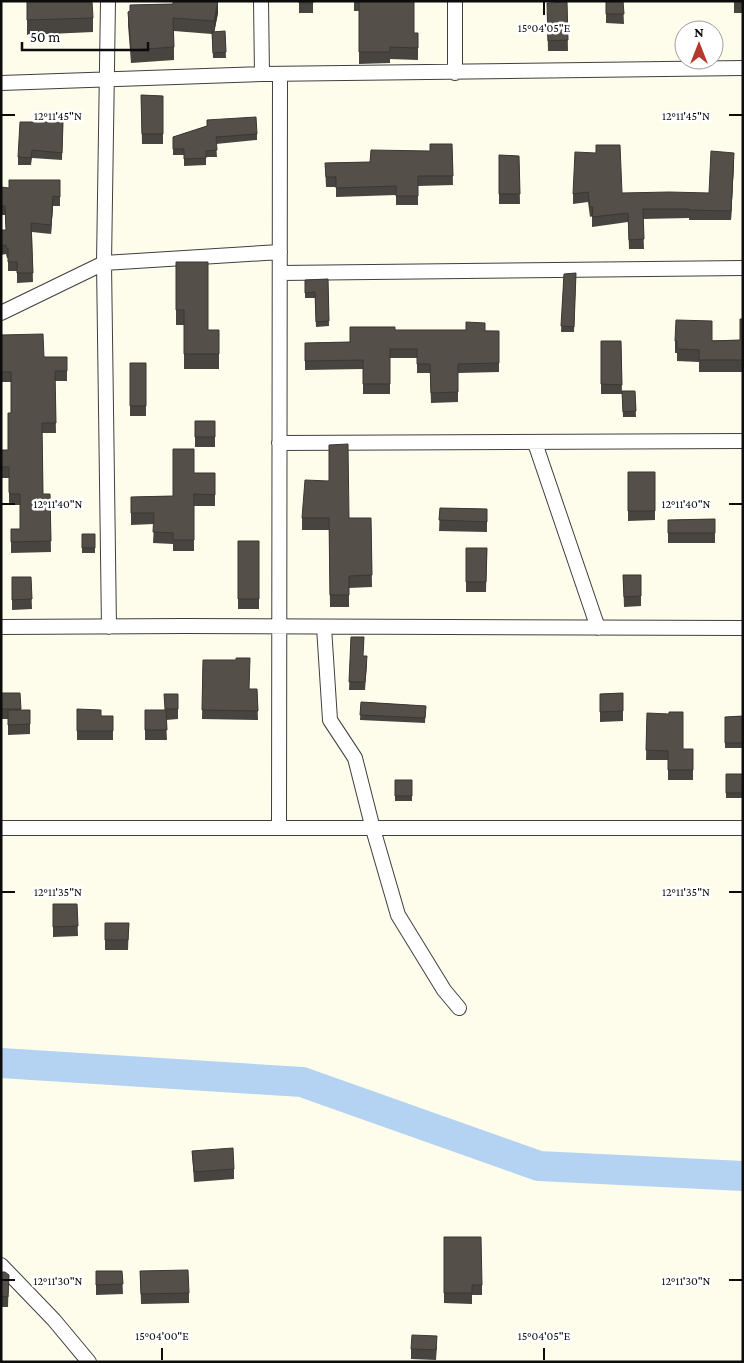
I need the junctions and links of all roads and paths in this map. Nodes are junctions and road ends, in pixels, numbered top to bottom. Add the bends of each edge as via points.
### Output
1 (108, 1) edge
2 (261, 1) edge
3 (455, 1) edge
4 (743, 68) edge
5 (454, 73) junction
6 (262, 74) junction
7 (280, 74) junction
8 (106, 79) junction
9 (1, 83) edge
10 (280, 252) junction
11 (104, 263) junction
12 (743, 268) edge
13 (280, 273) junction
14 (1, 313) edge
15 (743, 441) edge
16 (279, 443) junction
17 (535, 443) junction
18 (279, 626) junction
19 (1, 627) edge
20 (109, 627) junction
21 (324, 627) junction
22 (598, 628) junction
23 (743, 628) edge
24 (1, 828) edge
25 (279, 828) junction
26 (743, 828) edge
27 (373, 829) junction
28 (460, 1008) dead end
29 (1, 1265) edge
30 (89, 1362) edge

1 - 8 street
2 - 6 street
3 - 5 street
4 - 5 street
5 - 7 street
6 - 7 street
6 - 8 street
7 - 10 street
8 - 9 street
8 - 11 street
10 - 11 street
10 - 13 street
11 - 14 street
11 - 20 street
12 - 13 street
13 - 16 street
15 - 17 street
16 - 17 street
16 - 18 street
17 - 22 street
18 - 20 street
18 - 21 street
18 - 25 street
19 - 20 street
21 - 22 street
21 - 27 street via 330,720 355,758
22 - 23 street
24 - 25 street
25 - 27 street
26 - 27 street
27 - 28 street via 398,915 444,990
29 - 30 street

